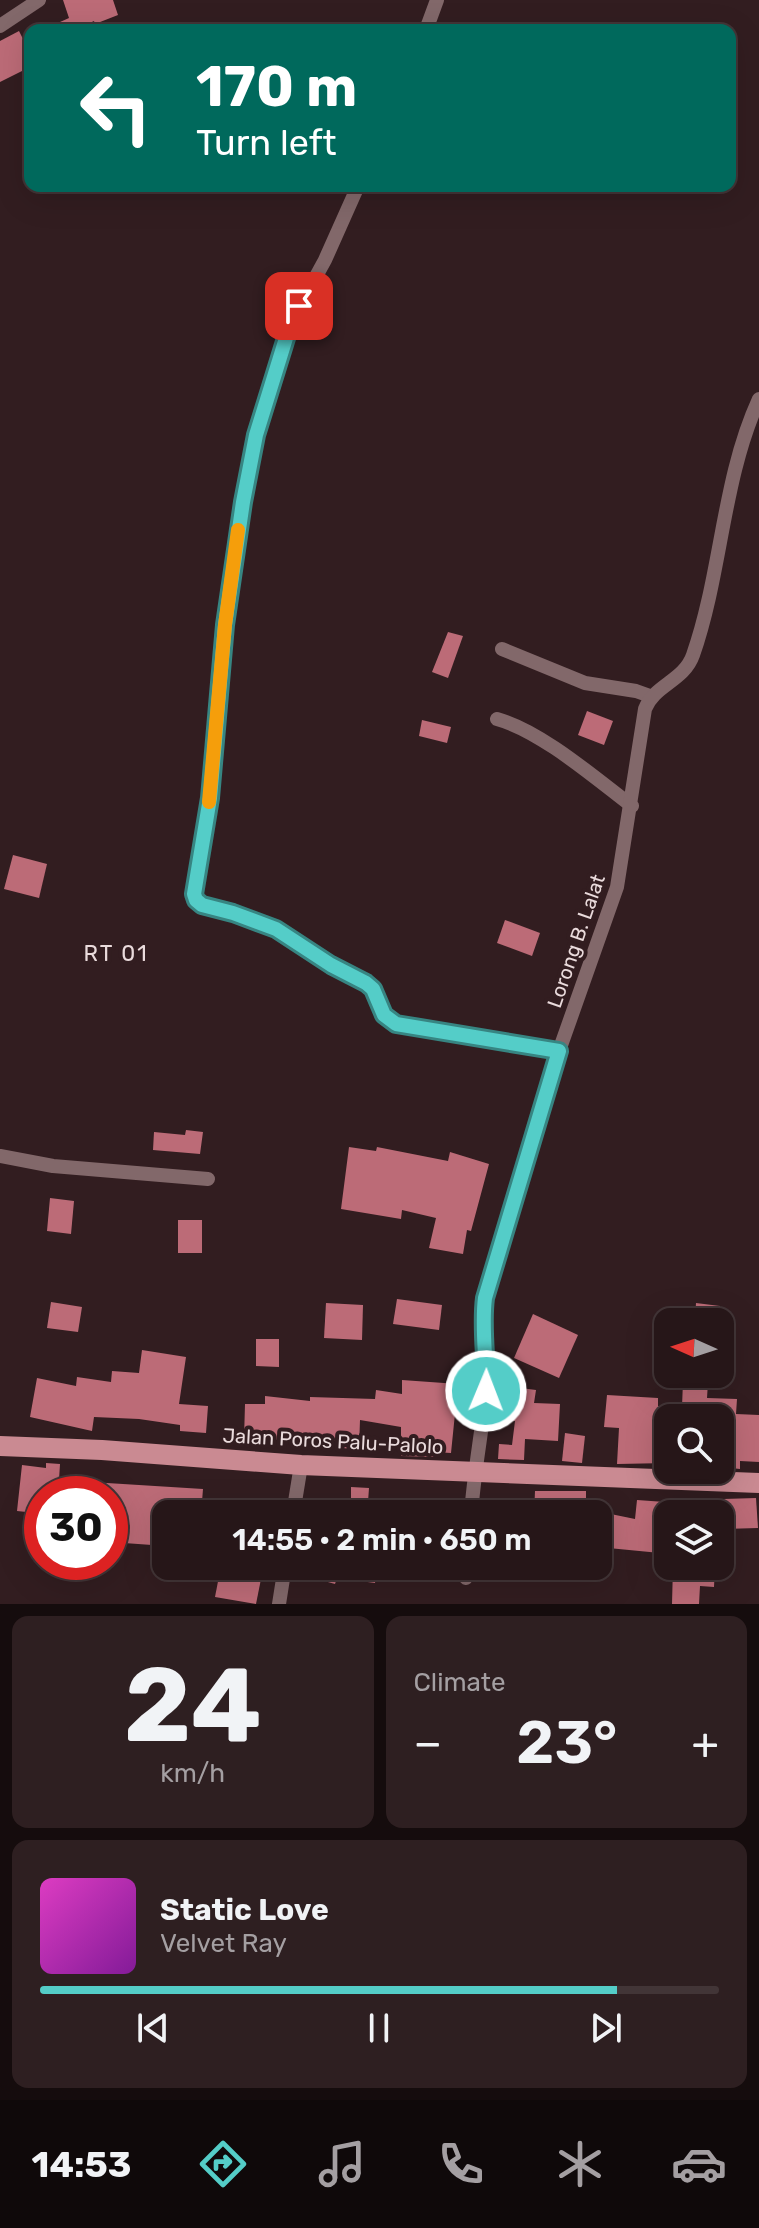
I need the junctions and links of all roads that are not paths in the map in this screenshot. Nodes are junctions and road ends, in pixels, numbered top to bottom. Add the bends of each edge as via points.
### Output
1 (39, 0) edge
2 (437, 0) edge
3 (428, 24) edge
4 (0, 26) edge
5 (355, 192) edge
6 (759, 399) edge
7 (502, 649) dead end
8 (650, 696) junction
9 (497, 719) dead end
10 (632, 806) junction
11 (559, 1051) junction
12 (0, 1156) edge
13 (208, 1179) dead end
14 (0, 1446) edge
15 (301, 1465) junction
16 (474, 1472) junction
17 (759, 1483) edge
18 (295, 1500) edge
19 (472, 1500) edge
20 (283, 1580) edge
21 (279, 1604) edge

1 - 4 street
2 - 3 street
5 - 11 street via 291,322 256,435 230,583 210,798 194,894 202,905 276,929 366,983 384,1015 396,1024
6 - 8 street via 734,470 692,659 680,676
7 - 8 street via 585,683
8 - 10 street, Lorong B. Lalat via 641,724
9 - 10 street via 540,740
10 - 11 street, Lorong B. Lalat via 617,887
11 - 16 street, Lorong B. Lalat via 485,1298 486,1391
12 - 13 street via 53,1166
14 - 15 main road, Jalan Poros Palu-Palolo
15 - 16 main road, Jalan Poros Palu-Palolo
15 - 18 street
16 - 17 main road, Jalan Poros Palu-Palolo
16 - 19 street, Lorong B. Lalat
20 - 21 street

